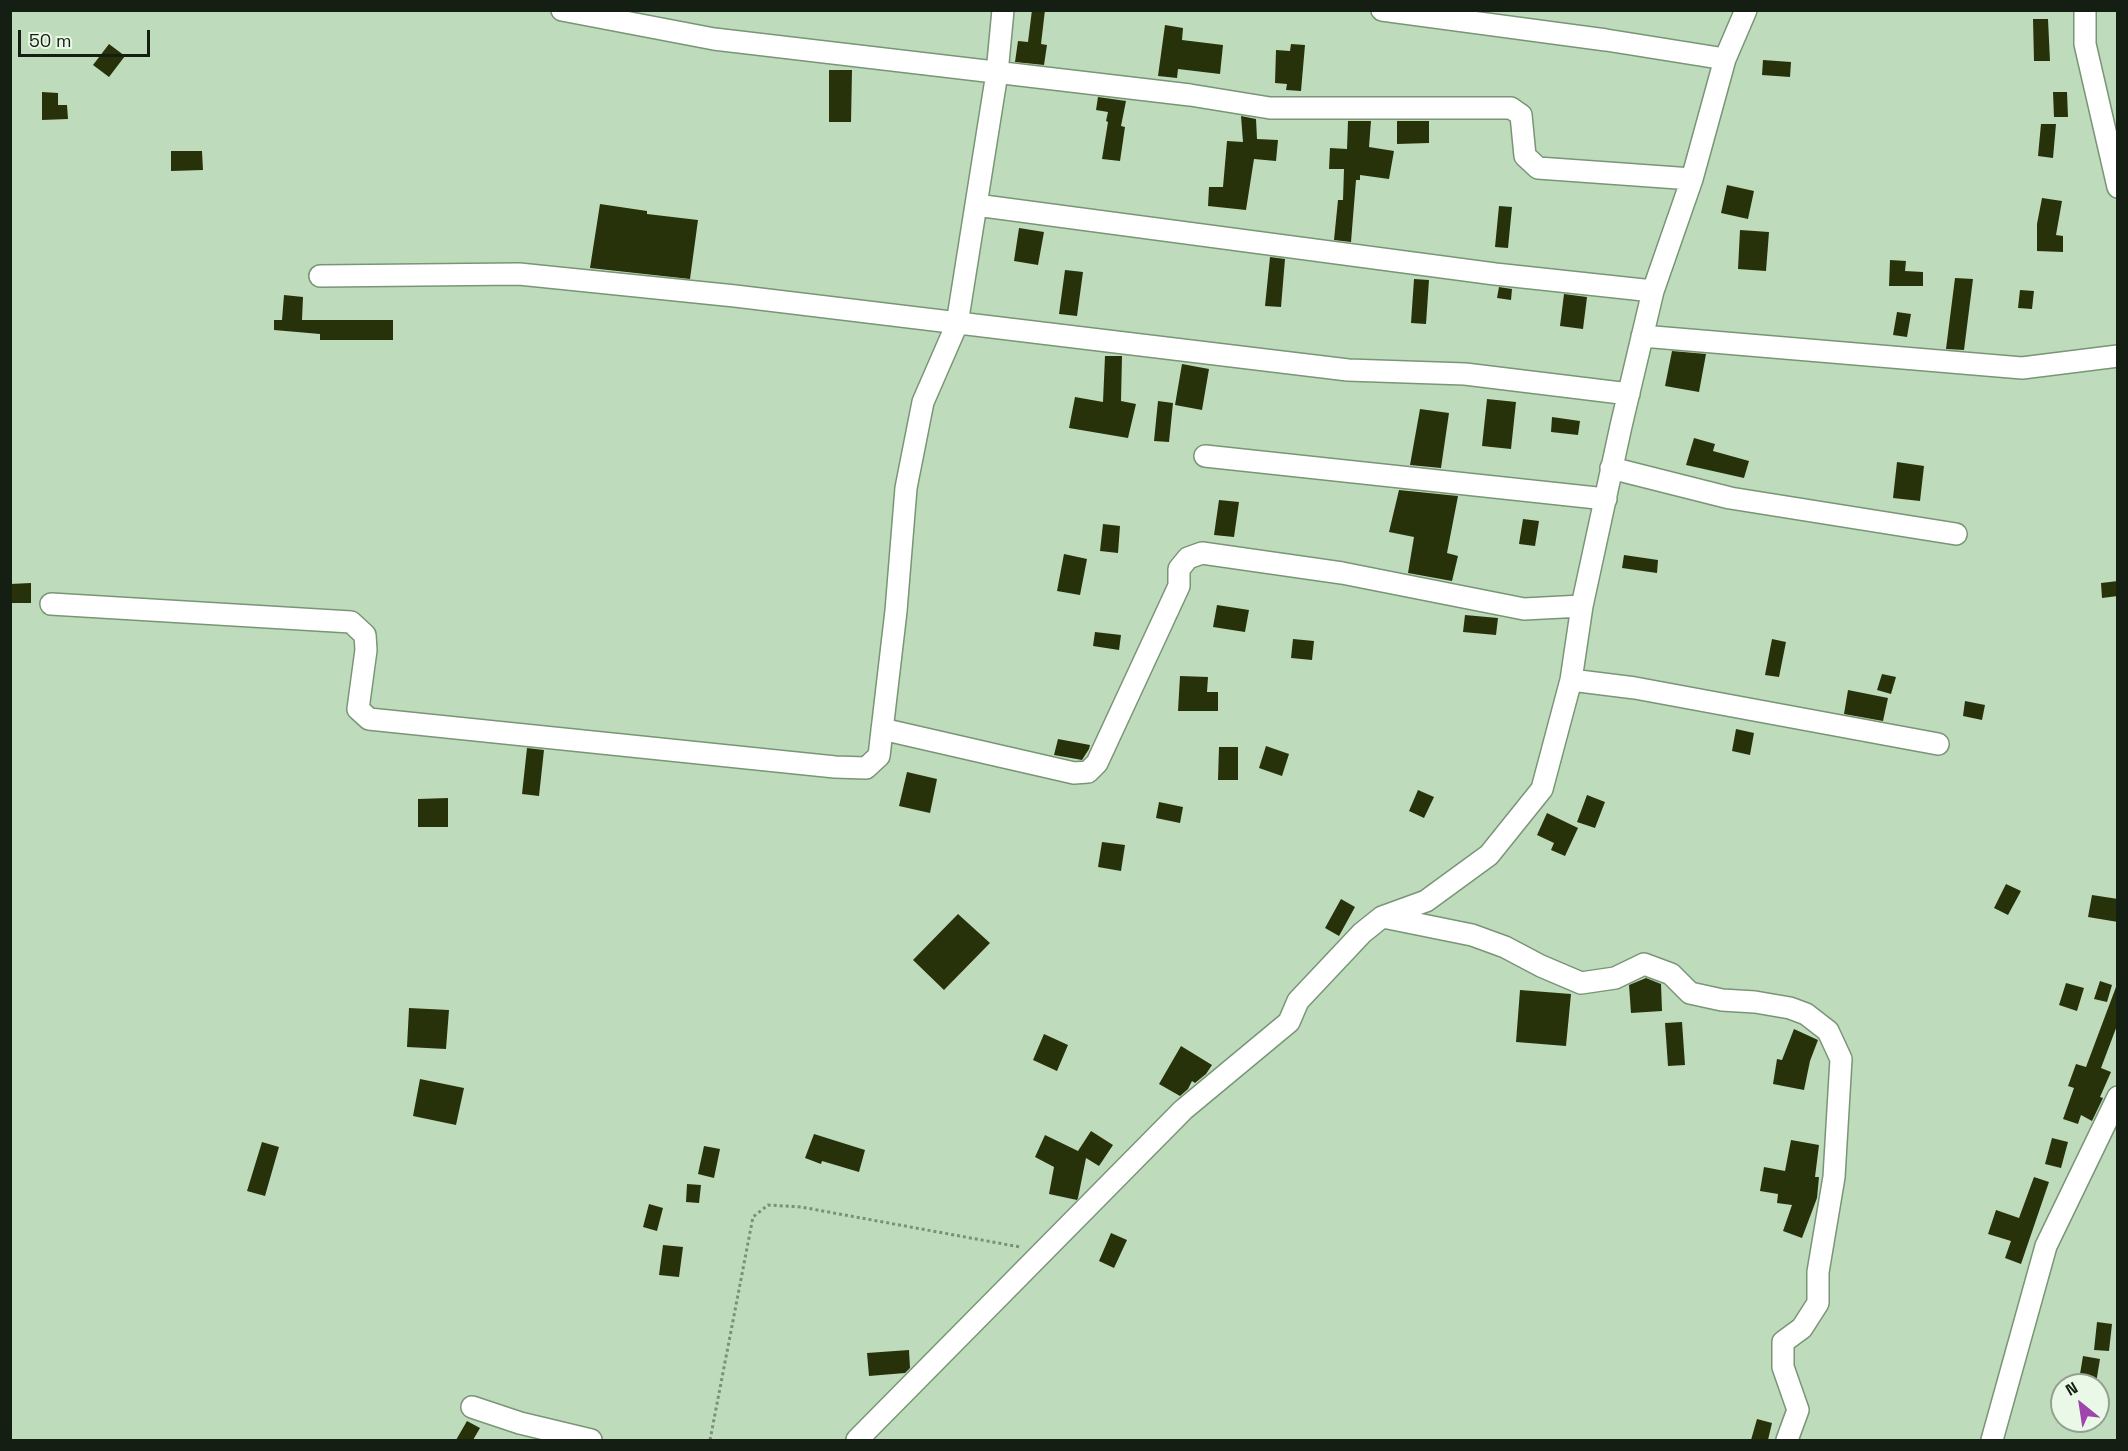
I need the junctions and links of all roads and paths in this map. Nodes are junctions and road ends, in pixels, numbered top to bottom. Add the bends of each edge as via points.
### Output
1 (562, 10) edge
2 (1003, 10) edge
3 (1382, 10) edge
4 (1746, 10) edge
5 (2085, 10) edge
6 (1725, 59) junction
7 (997, 73) junction
8 (1692, 179) junction
9 (2118, 187) edge
10 (976, 206) junction
11 (320, 276) dead end
12 (1653, 291) junction
13 (957, 324) junction
14 (1642, 336) junction
15 (2118, 356) edge
16 (1629, 394) junction
17 (1205, 456) dead end
18 (1611, 468) junction
19 (1606, 499) junction
20 (1956, 534) dead end
21 (51, 604) dead end
22 (1582, 606) junction
23 (1571, 680) junction
24 (882, 729) junction
25 (1938, 744) dead end
26 (1382, 917) junction
27 (2118, 1096) edge
28 (1043, 1251) junction
29 (472, 1407) dead end
30 (591, 1440) edge
31 (710, 1440) edge
32 (857, 1440) edge
33 (1787, 1440) edge
34 (1992, 1440) edge

1 - 7 street via 714,39
2 - 7 street
3 - 6 street
4 - 6 street
5 - 9 street via 2085,44
6 - 8 street
7 - 8 street via 1270,108 1511,108 1521,115 1525,156 1538,168
7 - 10 street
8 - 12 street
10 - 12 street
10 - 13 street
11 - 13 street via 519,274
12 - 14 street
13 - 16 street via 1348,370 1465,374
13 - 24 street via 922,402 906,488
14 - 15 street via 2022,368
14 - 16 street
16 - 18 street
17 - 19 street
18 - 19 street
18 - 20 street via 1730,498
19 - 22 street
21 - 24 street via 351,622 365,635 358,709 369,719 866,768 879,756
22 - 23 street
22 - 24 street via 1524,609 1342,573 1202,553 1188,558 1179,569 1179,586 1097,763 1088,772 1074,773
23 - 25 street via 1635,688
23 - 26 street via 1542,789 1489,855 1426,902
26 - 28 street via 1298,1001 1289,1022 1183,1110
26 - 33 street via 1472,934 1581,983 1615,978 1644,964 1671,974 1690,993 1790,1008 1806,1014 1828,1031 1841,1059 1834,1177 1818,1272 1818,1303 1802,1328 1783,1342 1783,1367 1798,1410
27 - 34 street via 2046,1246
28 - 31 path via 801,1207 768,1205 753,1217
28 - 32 street
29 - 30 street via 520,1424

